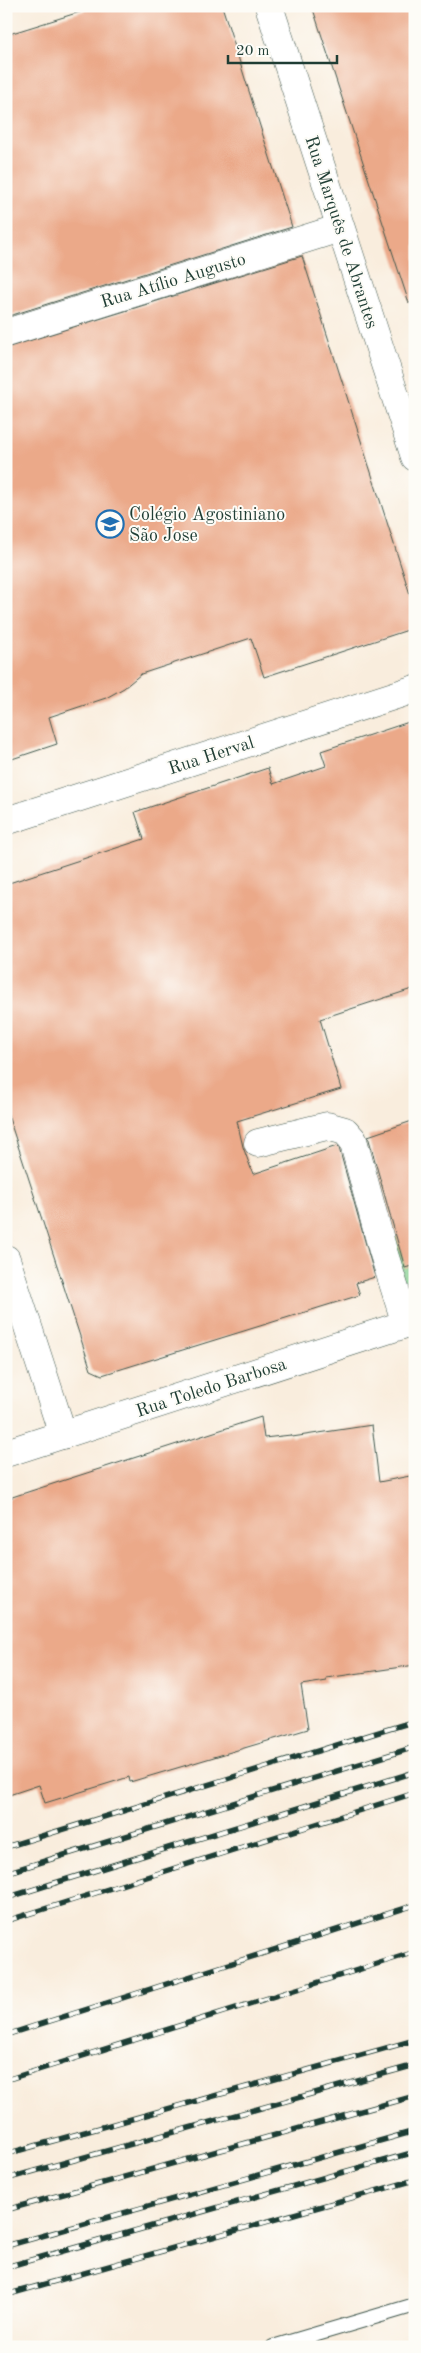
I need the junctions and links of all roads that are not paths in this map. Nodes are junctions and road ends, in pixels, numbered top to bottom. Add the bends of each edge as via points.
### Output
1 (270, 6) edge
2 (340, 228) junction
3 (6, 333) edge
4 (415, 457) edge
5 (415, 690) edge
6 (6, 821) edge
7 (258, 1142) dead end
8 (6, 1259) edge
9 (410, 1323) edge
10 (63, 1435) junction
11 (6, 1453) edge
12 (415, 2305) edge
13 (273, 2347) edge

1 - 2 street, Rua Marquês de Abrantes
2 - 3 street, Rua Atílio Augusto
2 - 4 street, Rua Marquês de Abrantes
5 - 6 street, Rua Herval
7 - 9 street via 327,1126 344,1131 352,1140 383,1251
8 - 10 street
9 - 10 street, Rua Toledo Barbosa
10 - 11 street, Rua Toledo Barbosa
12 - 13 lane

